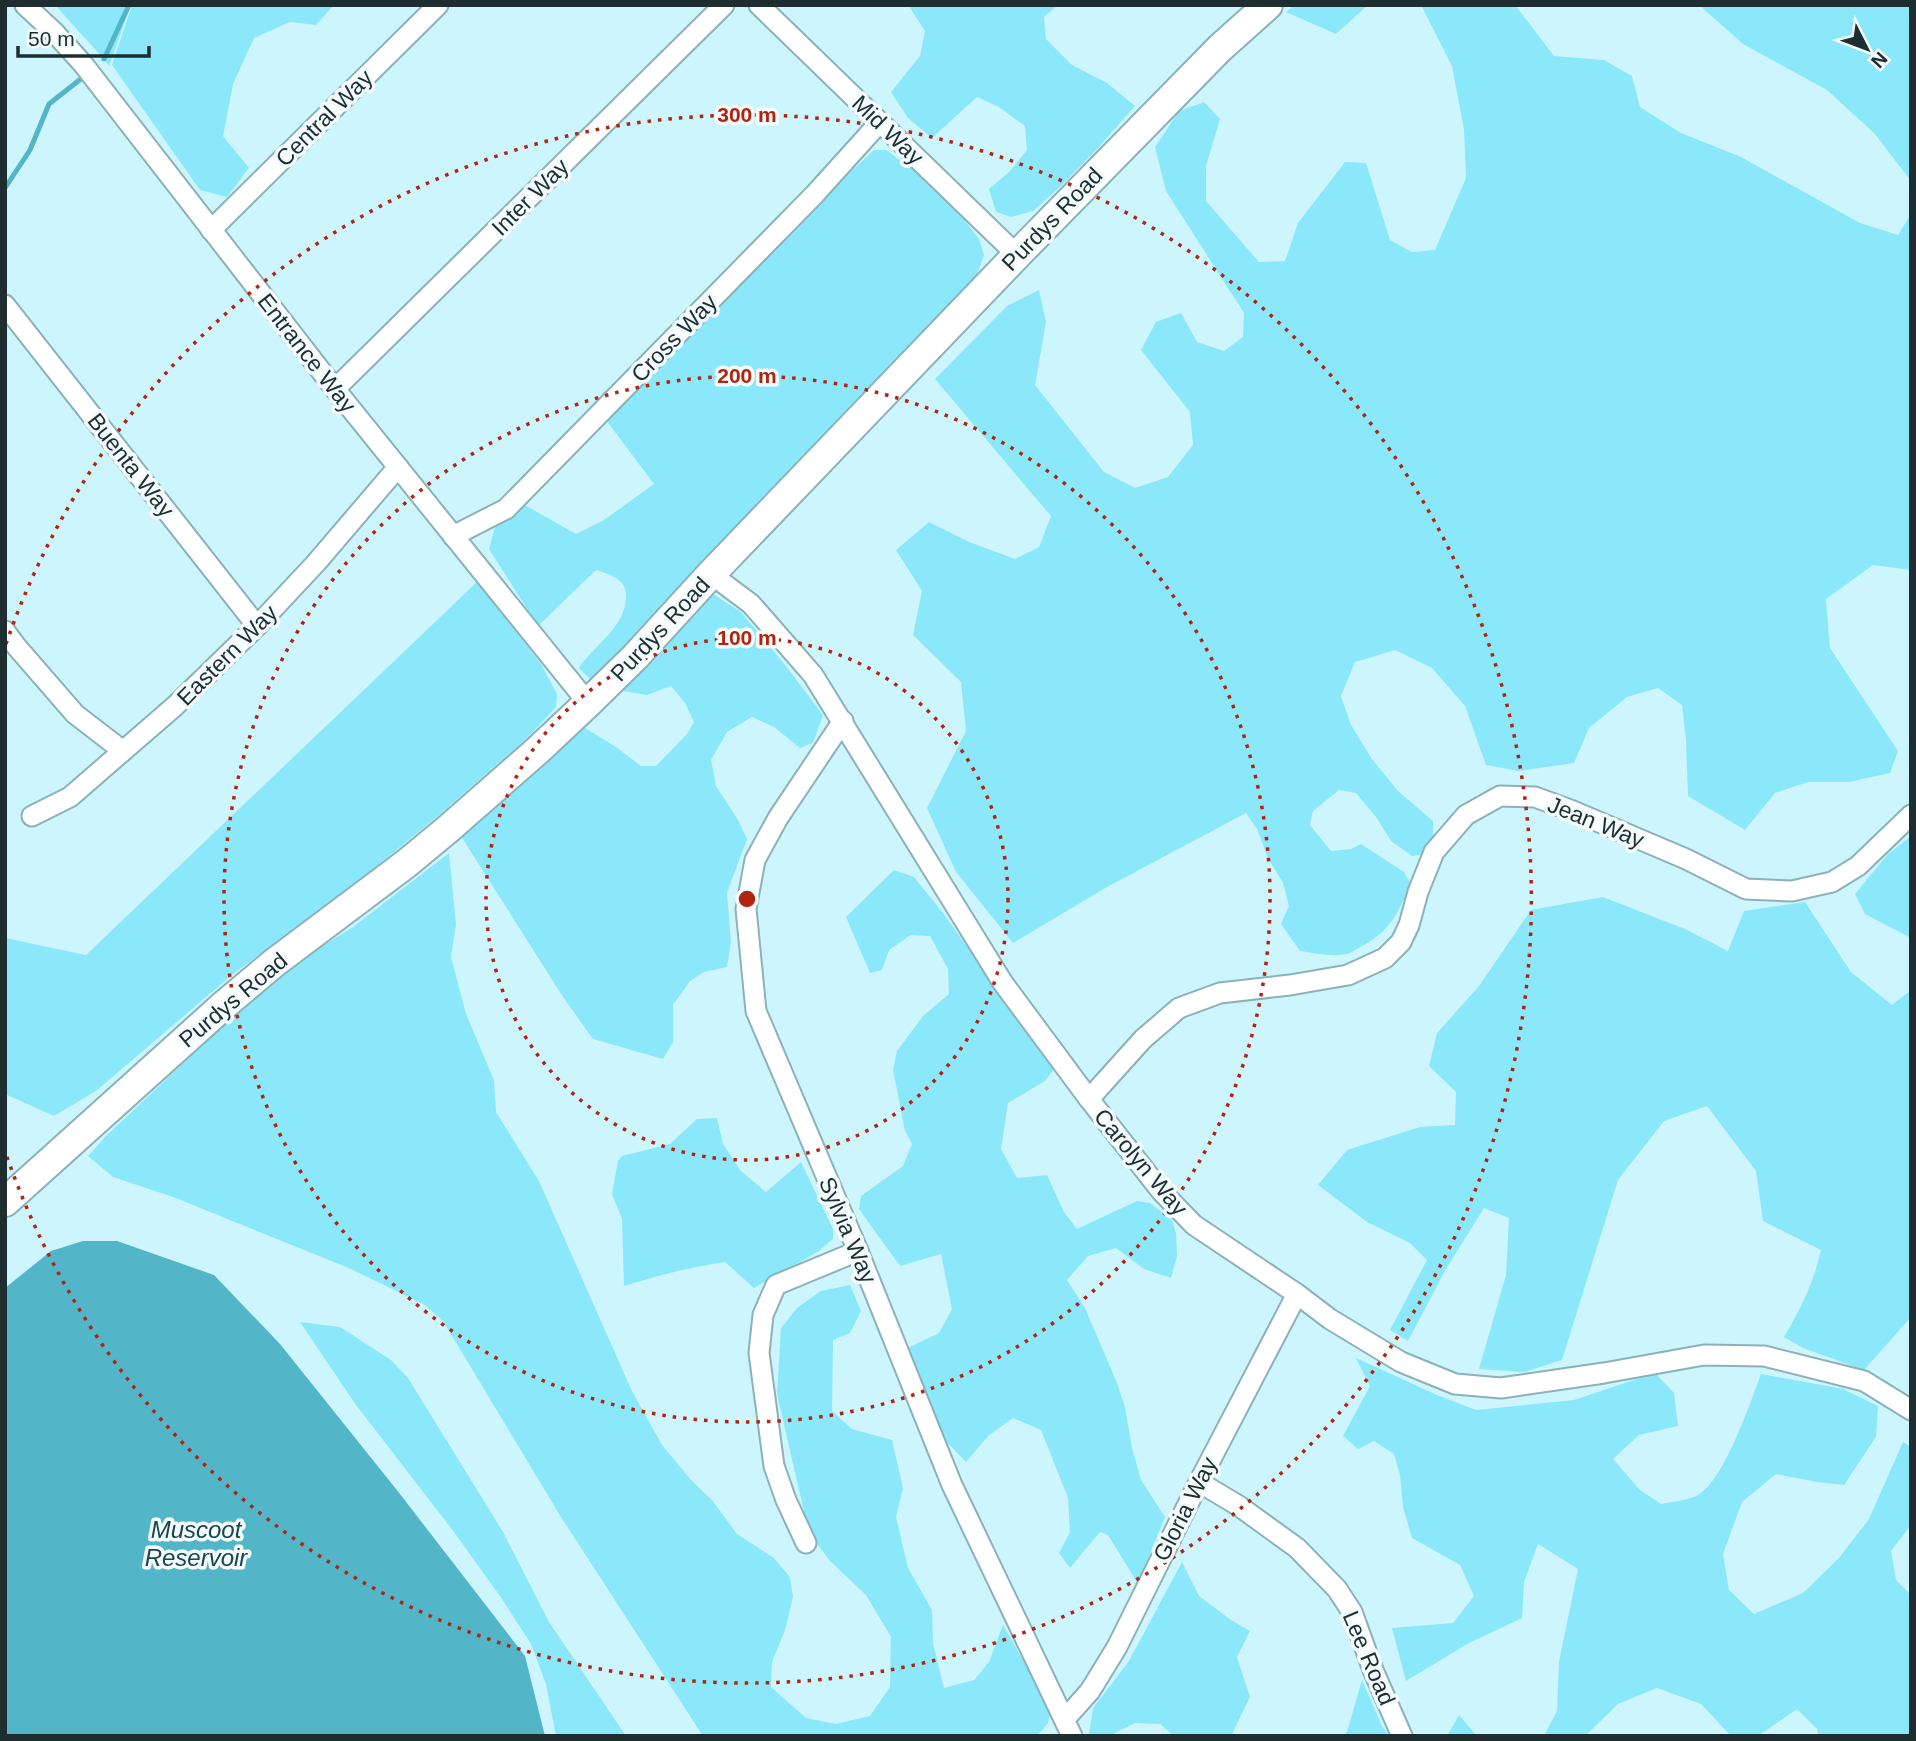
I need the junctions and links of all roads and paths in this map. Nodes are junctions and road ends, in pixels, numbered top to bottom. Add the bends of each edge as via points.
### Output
1 (24, 5) edge
2 (438, 5) edge
3 (724, 5) edge
4 (759, 5) edge
5 (1268, 5) edge
6 (880, 122) junction
7 (211, 230) junction
8 (1017, 255) junction
9 (5, 304) edge
10 (335, 389) junction
11 (398, 467) junction
12 (453, 536) junction
13 (712, 574) junction
14 (257, 626) junction
15 (5, 632) edge
16 (588, 703) junction
17 (843, 722) junction
18 (123, 751) junction
19 (1911, 815) edge
20 (32, 816) dead end
21 (1089, 1099) junction
22 (5, 1202) edge
23 (858, 1251) junction
24 (1297, 1294) junction
25 (1911, 1410) edge
26 (1199, 1482) junction
27 (806, 1544) dead end
28 (1069, 1727) edge
29 (1402, 1736) edge

1 - 7 street, Entrance Way via 83,64
2 - 7 street, Central Way
3 - 10 street, Inter Way
4 - 6 street, Mid Way
5 - 8 main road, Purdys Road
6 - 8 street, Mid Way
6 - 12 street, Cross Way via 506,509
7 - 10 street, Entrance Way
8 - 13 main road, Purdys Road
9 - 14 street, Buenta Way
10 - 11 street, Entrance Way
11 - 12 street, Entrance Way
11 - 14 street, Eastern Way
12 - 16 street, Entrance Way
13 - 16 main road, Purdys Road
13 - 17 street, Carolyn Way via 751,604 814,675
14 - 18 street, Eastern Way
15 - 18 street via 75,714
16 - 22 main road, Purdys Road via 448,829 224,1005
17 - 21 street, Carolyn Way via 1003,983
17 - 23 street, Sylvia Way via 755,860 746,909 756,1012
18 - 20 street, Eastern Way via 70,797
19 - 21 street, Jean Way via 1858,866 1832,882 1781,891 1746,889 1686,859 1535,797 1500,796 1466,814 1434,852 1409,925 1401,942 1385,958 1348,975 1220,993 1180,1008 1143,1039
21 - 24 street, Carolyn Way via 1161,1191 1194,1225
23 - 27 street via 776,1285 763,1315 759,1353 774,1466
23 - 28 street, Sylvia Way via 952,1485
24 - 25 street, Carolyn Way via 1401,1362 1455,1384 1501,1388 1704,1355 1764,1356 1864,1381
24 - 26 street, Gloria Way
26 - 28 street, Gloria Way via 1117,1647
26 - 29 street, Lee Road via 1297,1548 1337,1590 1352,1612

